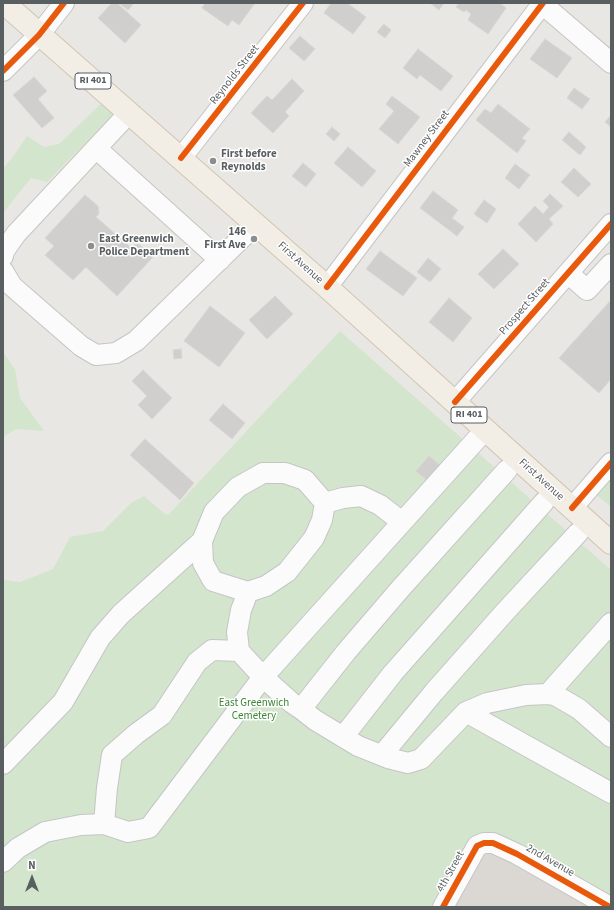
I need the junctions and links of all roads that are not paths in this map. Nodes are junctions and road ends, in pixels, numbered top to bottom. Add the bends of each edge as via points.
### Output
1 (4, 3) edge
2 (64, 3) edge
3 (303, 3) edge
4 (542, 3) edge
5 (39, 35) junction
6 (611, 63) edge
7 (3, 71) edge
8 (129, 113) junction
9 (97, 149) junction
10 (182, 158) junction
11 (256, 224) junction
12 (611, 224) edge
13 (590, 248) junction
14 (3, 256) edge
15 (220, 260) junction
16 (610, 264) edge
17 (3, 271) edge
18 (568, 273) junction
19 (327, 287) junction
20 (455, 402) junction
21 (485, 430) junction
22 (611, 463) edge
23 (508, 470) dead end
24 (544, 502) dead end
25 (325, 503) junction
26 (572, 508) junction
27 (402, 522) junction
28 (578, 533) dead end
29 (202, 541) junction
30 (611, 543) edge
31 (248, 592) junction
32 (611, 624) edge
33 (239, 652) junction
34 (263, 677) junction
35 (548, 694) junction
36 (301, 708) junction
37 (466, 712) junction
38 (343, 737) junction
39 (611, 737) edge
40 (382, 755) junction
41 (3, 764) edge
42 (611, 793) edge
43 (104, 824) junction
44 (477, 846) joint
45 (3, 862) edge
46 (443, 907) edge
47 (610, 907) edge

1 - 5 main road, First Avenue / RI 401
2 - 5 street
3 - 10 street, Reynolds Street
4 - 6 street
4 - 19 street, Mawney Street
5 - 7 street
5 - 8 main road, First Avenue / RI 401
8 - 9 street
8 - 10 main road, First Avenue / RI 401
9 - 14 street via 16,234
9 - 15 street
10 - 11 main road, First Avenue / RI 401
11 - 15 street
11 - 19 main road, First Avenue / RI 401
12 - 13 street, Prospect Street
13 - 16 street
13 - 18 street, Prospect Street
15 - 17 street via 136,341 116,353 96,355 81,346 12,286
16 - 18 street via 587,290
18 - 20 street, Prospect Street
19 - 20 main road, First Avenue / RI 401
20 - 21 main road, First Avenue / RI 401
21 - 26 main road, First Avenue / RI 401
21 - 27 street
22 - 26 street
23 - 36 street via 401,588
24 - 38 street via 393,673
25 - 27 street via 361,496 380,505
25 - 29 street via 305,480 285,473 263,473 238,487 214,512
25 - 31 street via 322,520 314,538 287,572 266,586
26 - 30 main road, First Avenue / RI 401
27 - 34 street
28 - 40 street via 434,692
29 - 31 street via 203,563 213,581
29 - 41 street via 121,614 100,638 63,702
31 - 33 street via 237,632
32 - 35 street
33 - 34 street
33 - 43 street via 212,650 197,662 162,715 112,754
34 - 36 street
34 - 43 street via 149,828 128,832
35 - 37 street via 526,695 487,703
35 - 39 street via 579,708
36 - 38 street
37 - 40 street via 421,759 408,763
37 - 42 street
38 - 40 street
43 - 45 street via 81,825 45,832 18,848
44 - 46 street, 4th Street
44 - 47 street, 2nd Avenue via 493,843 518,854

